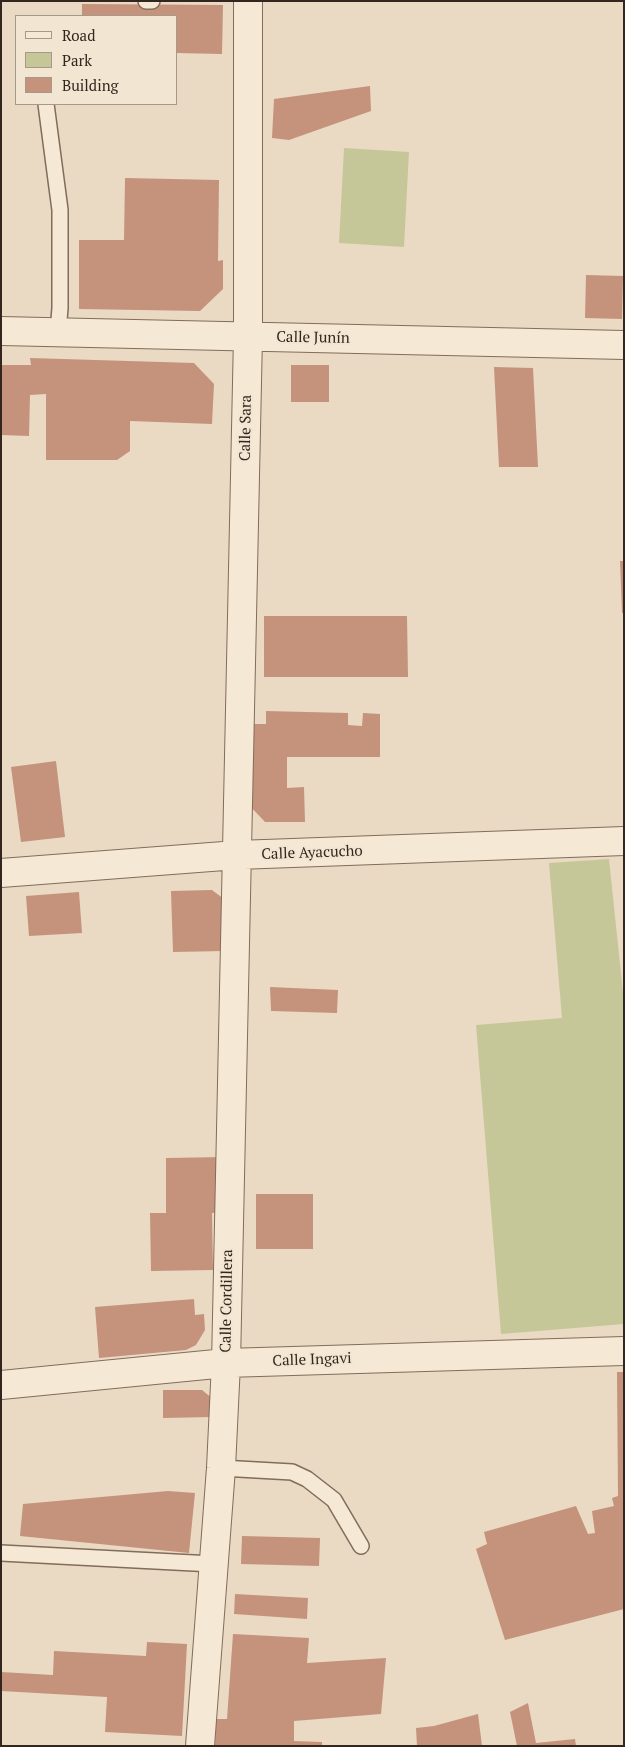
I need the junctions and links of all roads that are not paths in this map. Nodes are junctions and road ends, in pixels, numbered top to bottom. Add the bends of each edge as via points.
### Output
1 (146, 1) edge
2 (152, 1) edge
3 (248, 1) edge
4 (46, 105) edge
5 (1, 331) edge
6 (58, 332) junction
7 (248, 336) junction
8 (624, 345) edge
9 (624, 841) edge
10 (237, 855) junction
11 (1, 873) edge
12 (624, 1351) edge
13 (226, 1363) junction
14 (1, 1384) edge
15 (221, 1468) junction
16 (361, 1546) dead end
17 (1, 1553) edge
18 (213, 1564) junction
19 (200, 1746) edge

1 - 2 lane
3 - 7 street, Calle Sara
4 - 6 lane via 60,210
5 - 6 street, Calle Junín
6 - 7 street, Calle Junín
7 - 8 street, Calle Junín
7 - 10 street, Calle Sara
9 - 10 street, Calle Ayacucho
10 - 11 street, Calle Ayacucho
10 - 13 street, Calle Cordillera
12 - 13 street, Calle Ingavi
13 - 14 street, Calle Ingavi
13 - 15 street, Calle Cordillera
15 - 16 lane via 292,1472 306,1479 334,1500
15 - 18 street, Calle Cordillera
17 - 18 lane
18 - 19 street, Calle Cordillera

